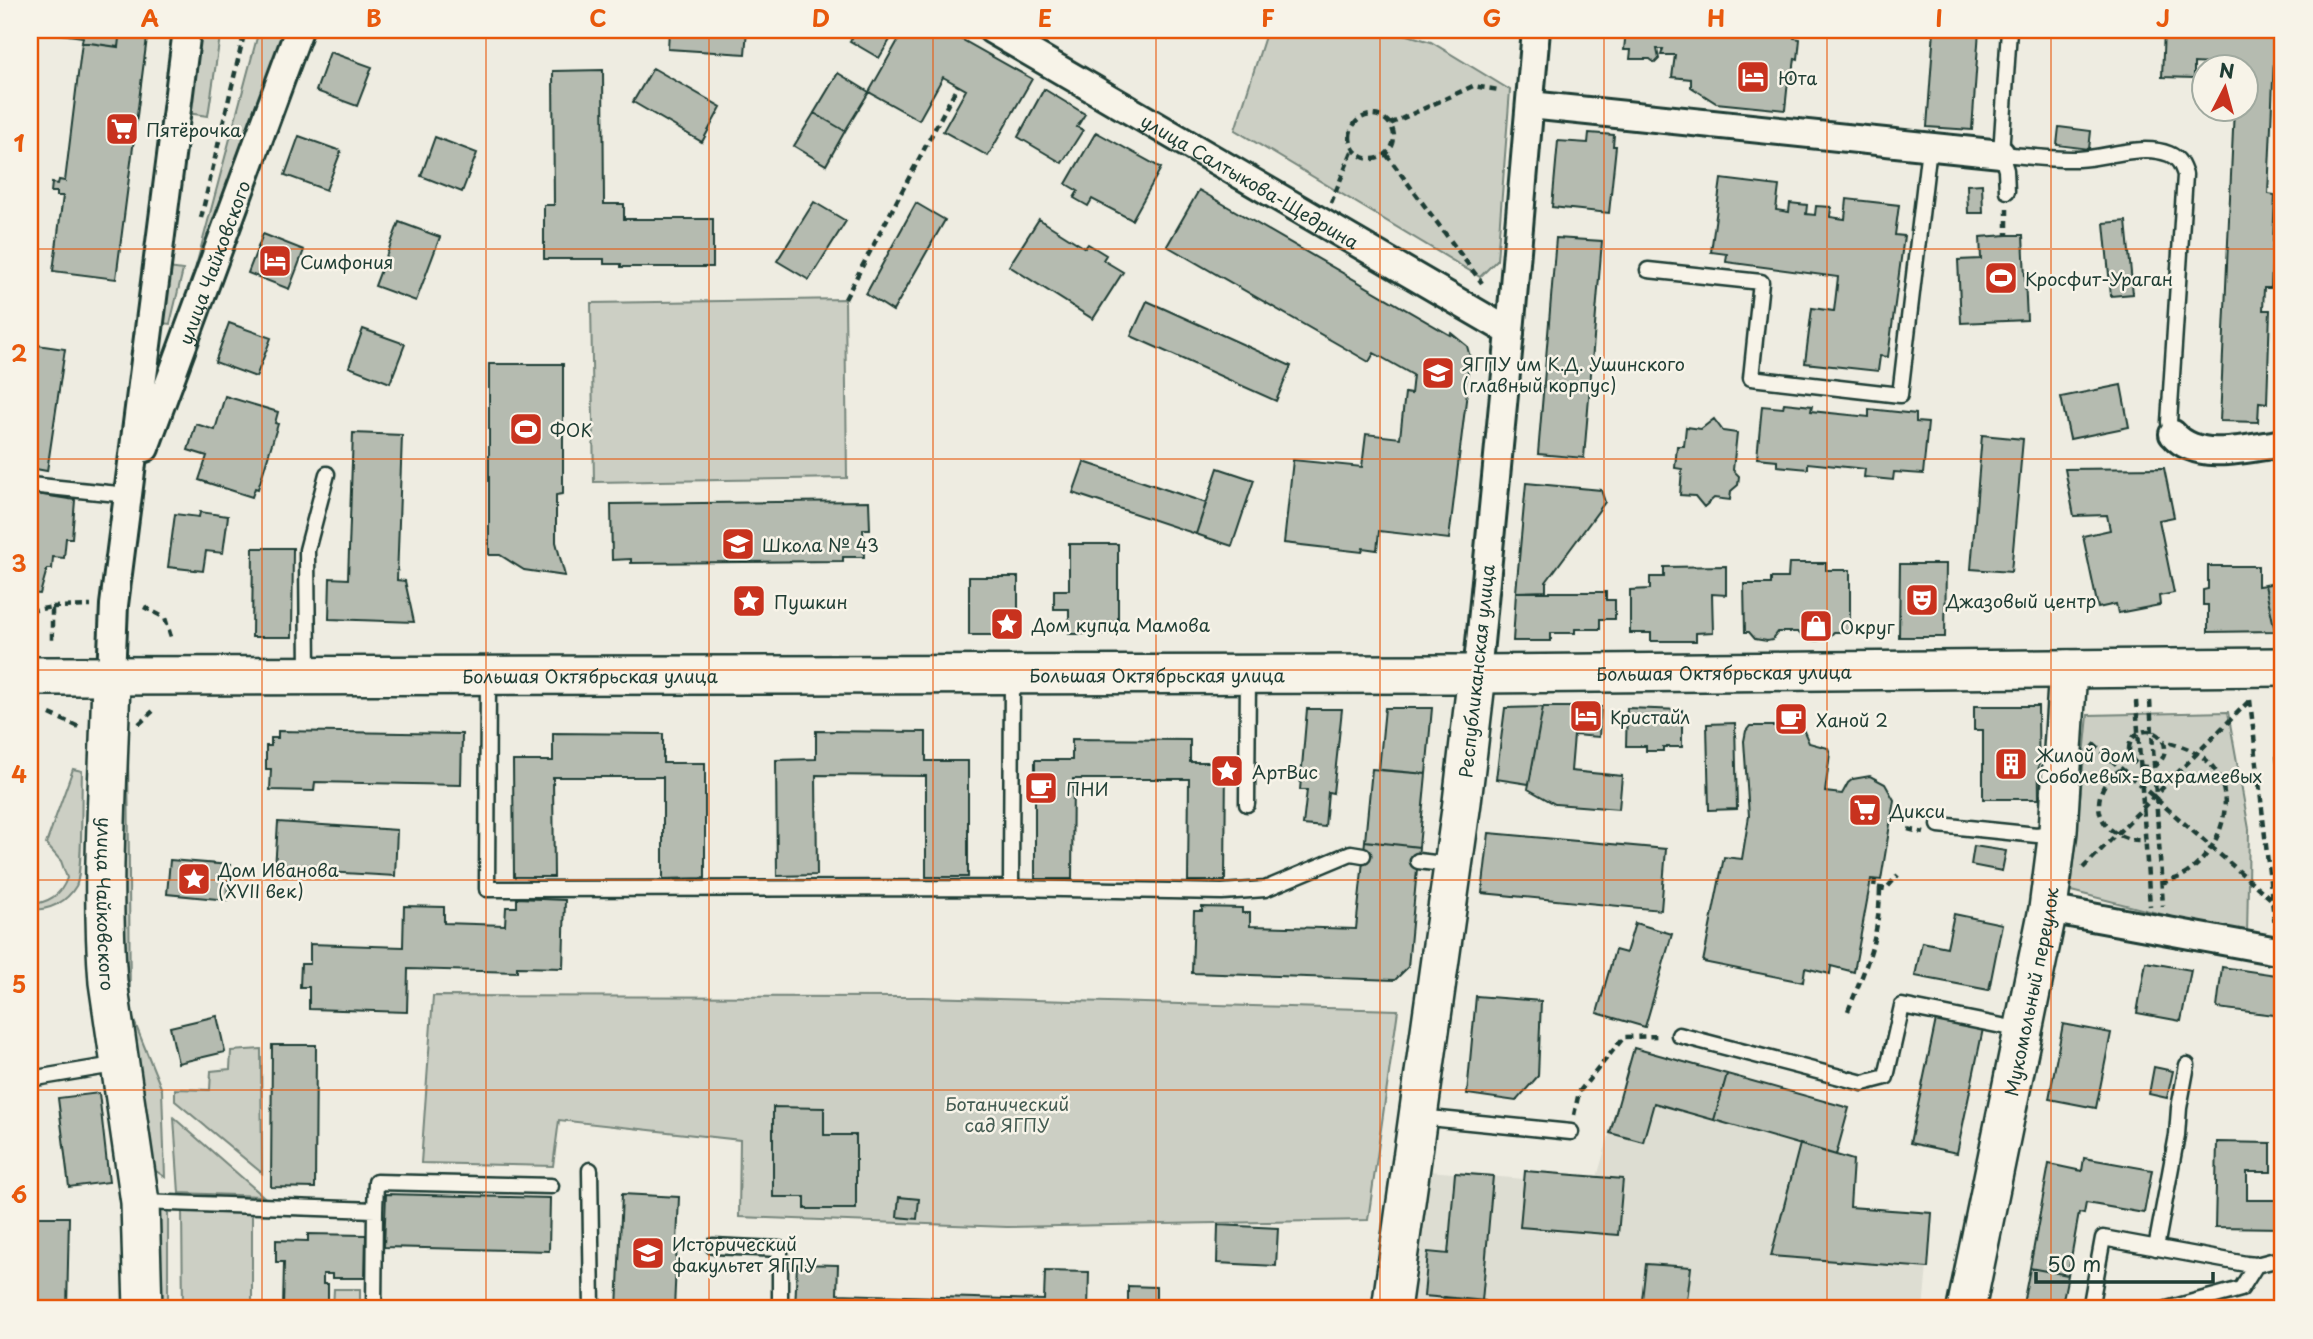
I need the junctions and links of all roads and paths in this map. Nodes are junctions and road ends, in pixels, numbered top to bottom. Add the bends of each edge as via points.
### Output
1 (187, 30) edge
2 (245, 30) edge
3 (299, 30) edge
4 (992, 30) edge
5 (1536, 30) edge
6 (2009, 30) edge
7 (958, 85) dead end
8 (1499, 90) dead end
9 (1530, 105) junction
10 (1390, 124) junction
11 (1928, 147) junction
12 (1353, 149) junction
13 (1386, 154) junction
14 (2001, 154) junction
15 (2007, 191) joint
16 (1323, 223) junction
17 (199, 227) dead end
18 (2007, 235) dead end
19 (1647, 270) dead end
20 (1482, 283) dead end
21 (845, 299) dead end
22 (1510, 332) junction
23 (2173, 434) joint
24 (2283, 443) edge
25 (327, 474) dead end
26 (30, 485) edge
27 (128, 495) junction
28 (95, 606) dead end
29 (52, 607) junction
30 (144, 607) dead end
31 (30, 611) edge
32 (52, 640) dead end
33 (172, 640) dead end
34 (2283, 667) edge
35 (2068, 669) junction
36 (1248, 673) junction
37 (308, 674) junction
38 (488, 674) junction
39 (1012, 674) junction
40 (1477, 674) junction
41 (30, 676) edge
42 (111, 676) junction
43 (2136, 701) dead end
44 (2150, 701) dead end
45 (153, 711) dead end
46 (50, 714) dead end
47 (134, 729) dead end
48 (2152, 731) junction
49 (90, 732) dead end
50 (2138, 733) junction
51 (2164, 741) junction
52 (2092, 743) dead end
53 (2197, 753) junction
54 (2140, 766) junction
55 (2154, 766) junction
56 (2122, 769) junction
57 (2142, 786) junction
58 (2155, 797) junction
59 (1247, 804) dead end
60 (2143, 807) junction
61 (1939, 825) dead end
62 (2058, 831) junction
63 (2117, 834) junction
64 (2146, 840) junction
65 (2211, 847) junction
66 (1363, 855) dead end
67 (2082, 869) dead end
68 (1898, 875) dead end
69 (1875, 880) dead end
70 (2161, 883) junction
71 (1011, 888) junction
72 (1880, 888) junction
73 (2272, 901) junction
74 (2150, 908) dead end
75 (2048, 909) junction
76 (2163, 912) dead end
77 (2280, 952) edge
78 (1848, 1011) dead end
79 (2022, 1030) junction
80 (1679, 1035) joint
81 (121, 1064) junction
82 (2187, 1065) dead end
83 (30, 1079) edge
84 (1418, 1116) junction
85 (1571, 1132) joint
86 (590, 1170) dead end
87 (551, 1186) dead end
88 (140, 1202) junction
89 (375, 1210) junction
90 (713, 1246) dead end
91 (2156, 1248) junction
92 (2283, 1258) edge
93 (2256, 1265) junction
94 (143, 1309) edge
95 (374, 1309) edge
96 (592, 1309) edge
97 (780, 1309) edge
98 (1391, 1309) edge
99 (1966, 1309) edge
100 (2090, 1309) edge
101 (2167, 1309) edge

1 - 27 street, улица Чайковского
2 - 17 path
3 - 27 street, улица Чайковского
4 - 16 street, улица Салтыкова-Щедрина
5 - 9 street, Республиканская улица
6 - 14 lane
7 - 21 path
8 - 10 path via 1473,86
9 - 11 street
9 - 22 street, Республиканская улица
10 - 12 path via 1371,115 1357,121 1350,134
10 - 13 path via 1394,137
11 - 14 street
11 - 19 lane via 1900,395 1751,378 1761,282
12 - 13 path via 1365,158
12 - 16 path
13 - 20 path
14 - 15 lane
14 - 23 lane via 2073,159 2147,149 2171,155 2182,165 2185,175 2169,422
15 - 18 path
16 - 22 street, улица Салтыкова-Щедрина
22 - 40 street, Республиканская улица
23 - 24 street via 2195,449 2225,451
25 - 37 lane via 307,550
26 - 27 lane
27 - 42 street, улица Чайковского via 114,604
28 - 29 path
29 - 31 path
29 - 32 path
30 - 33 path via 165,618
34 - 35 main road, Большая Октябрьская улица
35 - 40 main road, Большая Октябрьская улица
35 - 62 main road, Мукомольный переулок
36 - 39 main road, Большая Октябрьская улица
36 - 40 main road, Большая Октябрьская улица
36 - 59 lane
37 - 38 main road, Большая Октябрьская улица
37 - 42 main road, Большая Октябрьская улица
38 - 39 main road, Большая Октябрьская улица
38 - 71 lane via 487,889
39 - 71 lane
40 - 84 main road, Республиканская улица via 1435,863
41 - 42 main road, Большая Октябрьская улица
42 - 81 main road, улица Чайковского via 104,888 108,982
43 - 50 path
44 - 48 path
45 - 47 path
46 - 49 path
48 - 50 path
48 - 51 path
48 - 55 path
50 - 54 path
50 - 54 path via 2129,749
51 - 53 path
51 - 55 path via 2166,753
52 - 56 path
53 - 58 path
53 - 65 path via 2217,773 2224,789 2222,827
53 - 73 path via 2250,699
54 - 55 path
54 - 57 path
55 - 58 path
56 - 57 path
56 - 63 path via 2103,785 2099,799 2100,813
57 - 58 path
57 - 60 path
58 - 60 path
58 - 65 path
58 - 70 path
60 - 63 path
60 - 64 path
61 - 62 lane via 2037,835
62 - 75 main road, Мукомольный переулок
63 - 64 path
63 - 67 path
64 - 74 path
65 - 70 path via 2190,871
65 - 73 path
66 - 71 lane via 1351,853 1265,889
68 - 72 path via 1886,888
69 - 72 path via 1874,887
70 - 76 path
72 - 78 path via 1872,952
73 - 77 path
75 - 77 street
75 - 79 main road, Мукомольный переулок
79 - 80 lane via 1902,1006 1886,1077 1863,1083
79 - 99 main road, Мукомольный переулок
80 - 85 path via 1625,1037 1579,1092
81 - 83 lane
81 - 88 main road, улица Чайковского
82 - 91 lane
84 - 85 lane
84 - 98 main road, Республиканская улица
86 - 96 lane
87 - 89 lane via 376,1182
88 - 89 lane
88 - 94 main road, улица Чайковского
89 - 95 lane
90 - 97 lane via 780,1250
91 - 93 lane
91 - 100 lane via 2103,1238
92 - 93 lane
93 - 101 lane via 2241,1289

